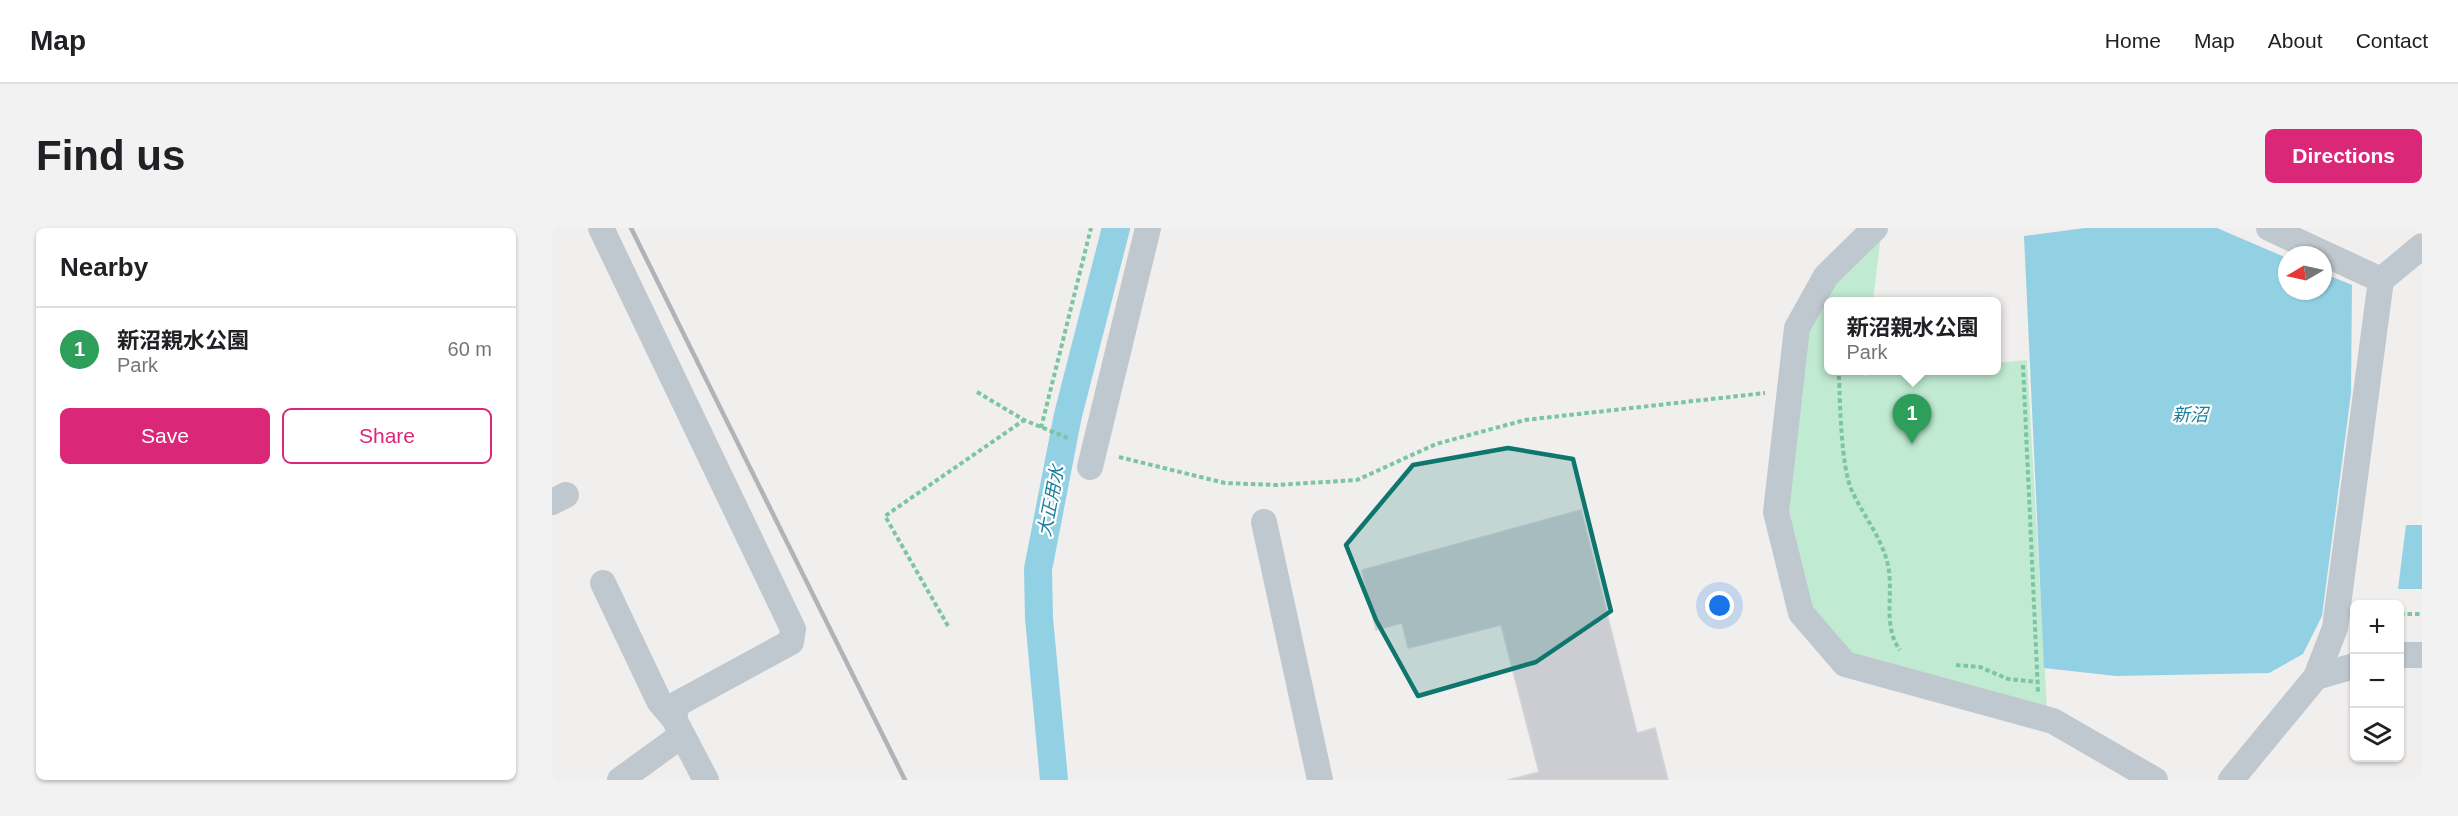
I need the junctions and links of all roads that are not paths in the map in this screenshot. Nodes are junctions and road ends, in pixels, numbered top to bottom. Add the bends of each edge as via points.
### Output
1 (601, 228) edge
2 (1149, 228) edge
3 (1875, 228) edge
4 (2269, 228) edge
5 (2422, 246) edge
6 (2380, 280) junction
7 (1089, 453) road end
8 (1264, 522) dead end
9 (603, 583) dead end
10 (2422, 655) edge
11 (2404, 656) edge
12 (2350, 668) edge
13 (2316, 678) junction
14 (678, 727) junction
15 (620, 780) edge
16 (706, 780) edge
17 (1320, 780) edge
18 (2155, 780) edge
19 (2231, 780) edge

1 - 14 street via 793,629 790,642 676,704
2 - 7 street
3 - 18 street via 1826,276 1797,328 1776,512 1801,614 1845,664 2053,721
4 - 6 street
5 - 6 street
6 - 13 street via 2335,628
8 - 17 street
9 - 14 street via 659,702
10 - 11 street
12 - 13 street
13 - 19 street
14 - 15 street
14 - 16 street

